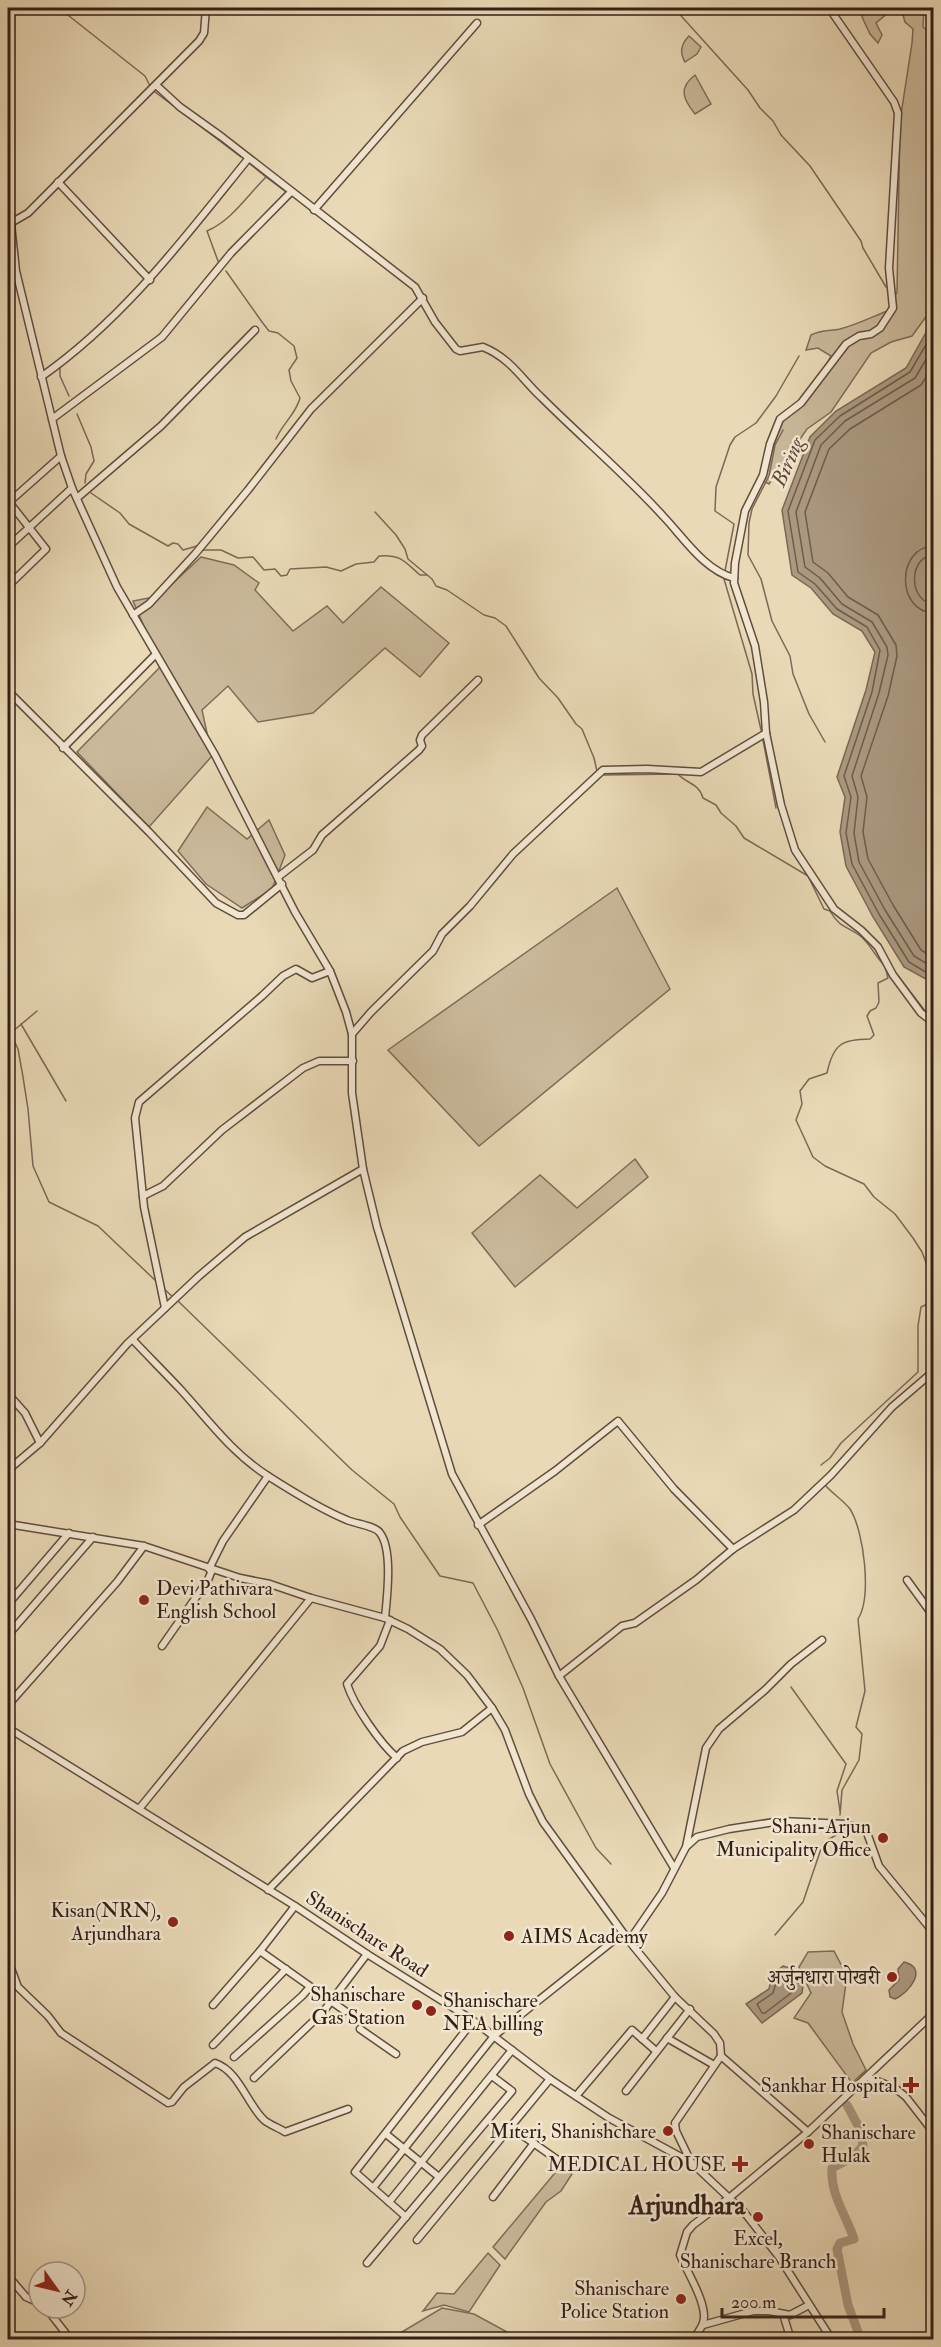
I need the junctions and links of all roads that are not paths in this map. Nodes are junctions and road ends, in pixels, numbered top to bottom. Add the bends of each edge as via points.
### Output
1 (206, 8) edge
2 (829, 8) edge
3 (477, 23) dead end
4 (156, 85) junction
5 (248, 159) junction
6 (58, 182) junction
7 (291, 192) junction
8 (314, 210) junction
9 (8, 214) edge
10 (9, 224) edge
11 (16, 272) junction
12 (8, 273) edge
13 (150, 280) junction
14 (423, 298) junction
15 (255, 330) dead end
16 (41, 377) junction
17 (52, 420) junction
18 (61, 456) junction
19 (72, 488) junction
20 (77, 498) junction
21 (8, 503) edge
22 (29, 528) junction
23 (8, 547) edge
24 (734, 579) junction
25 (8, 586) edge
26 (134, 615) junction
27 (155, 655) junction
28 (478, 680) dead end
29 (8, 692) edge
30 (766, 733) junction
31 (63, 748) junction
32 (278, 877) junction
33 (282, 884) junction
34 (330, 971) junction
35 (933, 1023) edge
36 (352, 1034) junction
37 (352, 1061) junction
38 (363, 1169) junction
39 (142, 1196) junction
40 (165, 1308) junction
41 (133, 1340) junction
42 (933, 1371) edge
43 (8, 1394) edge
44 (40, 1443) junction
45 (8, 1470) edge
46 (268, 1476) junction
47 (8, 1524) edge
48 (478, 1525) junction
49 (69, 1533) junction
50 (93, 1538) junction
51 (144, 1546) junction
52 (733, 1549) junction
53 (210, 1569) junction
54 (908, 1580) dead end
55 (311, 1598) junction
56 (8, 1604) edge
57 (933, 1617) edge
58 (387, 1619) junction
59 (8, 1635) edge
60 (822, 1640) dead end
61 (162, 1646) dead end
62 (559, 1676) junction
63 (8, 1705) edge
64 (492, 1708) junction
65 (8, 1728) edge
66 (397, 1758) junction
67 (139, 1809) junction
68 (686, 1847) junction
69 (674, 1868) junction
70 (268, 1890) junction
71 (295, 1906) junction
72 (623, 1933) junction
73 (933, 1933) edge
74 (629, 1941) junction
75 (260, 1951) junction
76 (367, 1954) junction
77 (8, 1960) edge
78 (286, 1969) junction
79 (310, 1987) junction
80 (675, 1997) junction
81 (331, 2002) junction
82 (213, 2005) dead end
83 (690, 2009) junction
84 (345, 2012) dead end
85 (933, 2013) edge
86 (473, 2021) junction
87 (360, 2030) dead end
88 (494, 2036) junction
89 (667, 2038) junction
90 (642, 2039) junction
91 (213, 2046) dead end
92 (512, 2050) junction
93 (656, 2051) junction
94 (396, 2054) dead end
95 (721, 2056) junction
96 (234, 2057) dead end
97 (714, 2065) junction
98 (492, 2076) junction
99 (867, 2077) junction
100 (255, 2078) dead end
101 (550, 2079) junction
102 (626, 2091) dead end
103 (576, 2096) junction
104 (348, 2109) dead end
105 (512, 2128) junction
106 (808, 2132) junction
107 (933, 2133) edge
108 (386, 2134) junction
109 (534, 2143) junction
110 (405, 2149) junction
111 (422, 2163) junction
112 (562, 2163) dead end
113 (692, 2163) junction
114 (440, 2177) junction
115 (373, 2188) junction
116 (493, 2197) dead end
117 (729, 2198) junction
118 (389, 2202) junction
119 (406, 2217) junction
120 (417, 2240) dead end
121 (368, 2262) dead end
122 (8, 2276) edge
123 (27, 2297) edge
124 (810, 2306) junction
125 (783, 2314) junction
126 (55, 2320) edge
127 (703, 2325) junction
128 (71, 2340) edge
129 (693, 2340) edge
130 (791, 2340) edge
131 (832, 2340) edge

1 - 4 street via 204,33 199,41
2 - 24 street via 898,113 889,268 893,308 880,328 846,344 801,403 776,425 763,475 745,511
3 - 8 street
4 - 5 street
4 - 6 street
5 - 7 street
5 - 13 street
6 - 10 street via 28,213
6 - 13 street
7 - 8 street
7 - 17 street via 231,254 162,337
8 - 14 street via 415,287
9 - 10 street
10 - 11 street
11 - 12 street
11 - 16 street
13 - 16 street
14 - 24 street via 456,349 483,347 515,367 706,562 721,575
14 - 26 street via 311,409 195,554
15 - 20 street via 161,426
16 - 17 street
17 - 18 street
18 - 19 street
18 - 21 street
19 - 20 street
19 - 22 street
20 - 26 street via 117,587
21 - 22 street
22 - 23 street
22 - 25 street via 46,549
24 - 30 street via 755,646
26 - 27 street
27 - 31 street
27 - 32 street via 215,755
28 - 32 street via 422,735 419,750 322,835 313,850
29 - 31 street
30 - 35 street via 795,850 834,909 878,947 893,975
30 - 36 street via 701,772 603,771 513,854 441,934 433,951
31 - 33 street via 216,903 244,915
32 - 33 street
33 - 34 street via 294,912
34 - 36 street
34 - 39 street via 312,978 296,969 283,976 139,1102 135,1118
36 - 37 street
37 - 38 street via 352,1093
37 - 39 street via 320,1061 303,1068 222,1130 163,1186
38 - 40 street via 245,1237
38 - 48 street via 452,1474
39 - 40 street
40 - 41 street
41 - 44 street
41 - 46 street via 226,1442
42 - 52 street via 892,1407 794,1510
43 - 44 street via 25,1413
44 - 45 street
46 - 53 street via 223,1541
46 - 58 street via 336,1516 380,1532 386,1544
47 - 49 street
48 - 52 street via 618,1421 674,1489
48 - 62 street
49 - 50 street
49 - 56 street
50 - 51 street
50 - 59 street
51 - 53 street
51 - 63 street
52 - 62 street via 635,1623 622,1626
53 - 55 street
53 - 61 street via 208,1580
54 - 57 street
55 - 58 street
55 - 67 street
58 - 64 street via 440,1649 467,1675
58 - 66 street via 380,1646 346,1684 377,1736
60 - 68 street via 712,1738 699,1773
62 - 69 street
64 - 66 street via 462,1732 412,1746
64 - 72 street via 543,1822
65 - 67 street, Shanischare Road
66 - 70 street
67 - 70 street, Shanischare Road
68 - 69 street
68 - 73 street via 697,1837 781,1821 846,1824 866,1830 879,1866
69 - 74 street
70 - 71 street, Shanischare Road
71 - 75 street
71 - 76 street, Shanischare Road
72 - 74 street
72 - 88 street
74 - 80 street
75 - 78 street
75 - 82 street
76 - 81 street
76 - 86 street, Shanischare Road
77 - 104 street via 18,1987 61,2033 168,2103 215,2063 222,2065 264,2120 285,2132
78 - 79 street
78 - 91 street
79 - 81 street
79 - 96 street
80 - 83 street
80 - 90 street
81 - 84 street
81 - 100 street
83 - 89 street
83 - 95 street via 720,2043
85 - 99 street
86 - 88 street, Shanischare Road
86 - 108 street
87 - 94 street
88 - 92 street, Shanischare Road
88 - 110 street
89 - 93 street
89 - 97 street
90 - 93 street
90 - 103 street via 632,2030
92 - 98 street
92 - 101 street, Shanischare Road
93 - 102 street
95 - 97 street
95 - 106 street
97 - 113 street via 675,2123
98 - 111 street
98 - 114 street via 512,2091
99 - 106 street
99 - 107 street via 906,2097
101 - 103 street, Shanischare Road
101 - 105 street
103 - 113 street, Shanischare Road
105 - 109 street
105 - 120 street
106 - 117 street
108 - 110 street
108 - 115 street via 355,2172
109 - 112 street
109 - 116 street
110 - 111 street
110 - 115 street
111 - 114 street
111 - 118 street
113 - 117 street, Shanischare Road
114 - 119 street
115 - 118 street
117 - 124 street, Shanischare Road via 779,2257
117 - 127 street via 693,2225 680,2251 703,2306
118 - 119 street
119 - 121 street
122 - 123 street
124 - 125 street
124 - 131 street, Shanischare Road
125 - 127 street via 753,2311
125 - 130 street
126 - 128 street
127 - 129 street

